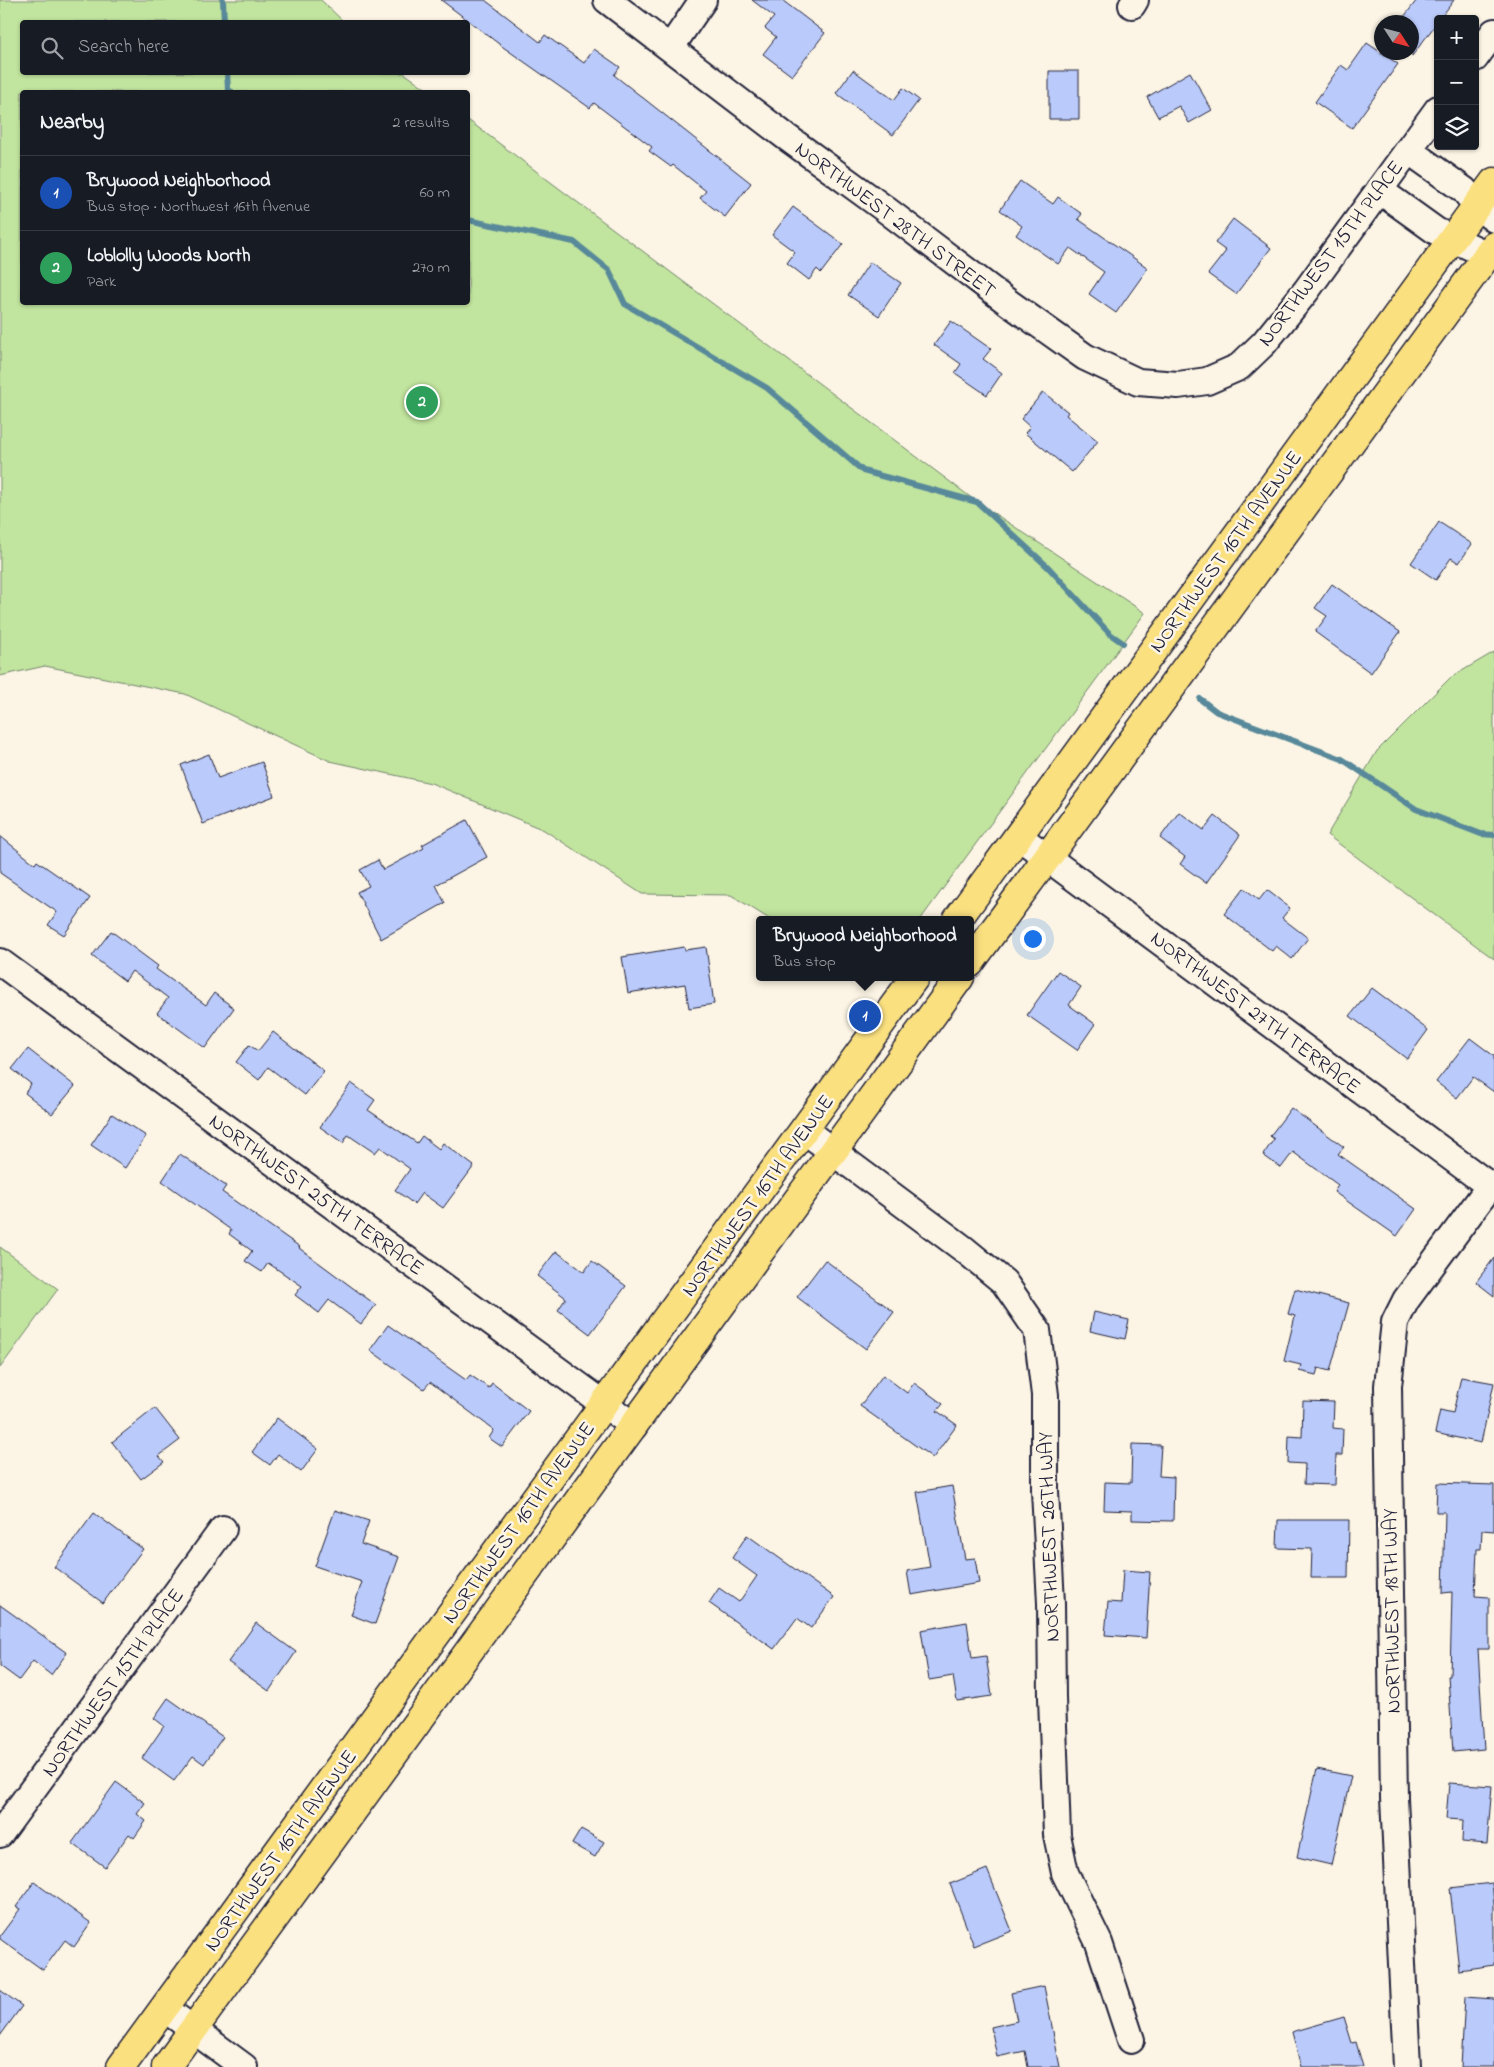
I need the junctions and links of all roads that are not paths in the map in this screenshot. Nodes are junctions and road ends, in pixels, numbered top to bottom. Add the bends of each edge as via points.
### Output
1 (607, 0) edge
2 (702, 0) edge
3 (1494, 32) edge
4 (671, 47) junction
5 (1479, 53) edge
6 (1434, 114) edge
7 (1408, 150) junction
8 (1494, 182) edge
9 (1379, 190) junction
10 (1485, 213) edge
11 (1452, 239) junction
12 (1491, 250) edge
13 (1207, 381) joint
14 (1241, 530) junction
15 (1270, 550) junction
16 (1018, 836) junction
17 (1047, 857) junction
18 (960, 916) edge
19 (974, 957) edge
20 (0, 962) edge
21 (912, 981) edge
22 (957, 981) edge
23 (804, 1130) junction
24 (833, 1152) junction
25 (1492, 1187) edge
26 (605, 1404) junction
27 (634, 1426) junction
28 (223, 1529) dead end
29 (388, 1702) junction
30 (418, 1723) junction
31 (0, 1834) edge
32 (164, 2008) junction
33 (194, 2029) junction
34 (1131, 2040) dead end
35 (121, 2067) edge
36 (166, 2067) edge
37 (244, 2067) edge
38 (1406, 2067) edge

1 - 4 street, NORTHWEST 28TH STREET
2 - 4 street
3 - 5 street
4 - 13 street, NORTHWEST 28TH STREET via 710,80 1085,357 1138,382 1178,385
6 - 7 street, NORTHWEST 15TH PLACE
7 - 9 street, NORTHWEST 15TH PLACE
7 - 10 street via 1464,190
8 - 10 main road, NORTHWEST 16TH AVENUE
9 - 11 street
9 - 13 street, NORTHWEST 15TH PLACE via 1264,343 1239,367
10 - 11 main road, NORTHWEST 16TH AVENUE
11 - 12 street
11 - 14 main road, NORTHWEST 16TH AVENUE
12 - 15 main road, NORTHWEST 16TH AVENUE
14 - 15 main road
14 - 16 main road, NORTHWEST 16TH AVENUE
15 - 17 main road, NORTHWEST 16TH AVENUE
16 - 17 street, NORTHWEST 27TH TERRACE
16 - 18 main road, NORTHWEST 16TH AVENUE
17 - 19 main road, NORTHWEST 16TH AVENUE
17 - 25 street, NORTHWEST 27TH TERRACE
20 - 26 street, NORTHWEST 25TH TERRACE
21 - 23 main road, NORTHWEST 16TH AVENUE
22 - 24 main road, NORTHWEST 16TH AVENUE
23 - 24 street, NORTHWEST 26TH WAY
23 - 26 main road, NORTHWEST 16TH AVENUE
24 - 27 main road, NORTHWEST 16TH AVENUE
24 - 34 street, NORTHWEST 26TH WAY via 1004,1282 1036,1330 1045,1395 1045,1491 1057,1835 1065,1874 1099,1943
25 - 38 street, NORTHWEST 18TH WAY via 1406,1300 1395,1322 1388,1386 1394,1798
26 - 27 street, NORTHWEST 25TH TERRACE
26 - 29 main road, NORTHWEST 16TH AVENUE
27 - 30 main road, NORTHWEST 16TH AVENUE
28 - 31 street, NORTHWEST 15TH PLACE
29 - 30 main road
29 - 32 main road, NORTHWEST 16TH AVENUE
30 - 33 main road, NORTHWEST 16TH AVENUE
32 - 33 street
32 - 35 main road, NORTHWEST 16TH AVENUE
33 - 36 main road, NORTHWEST 16TH AVENUE
33 - 37 street

